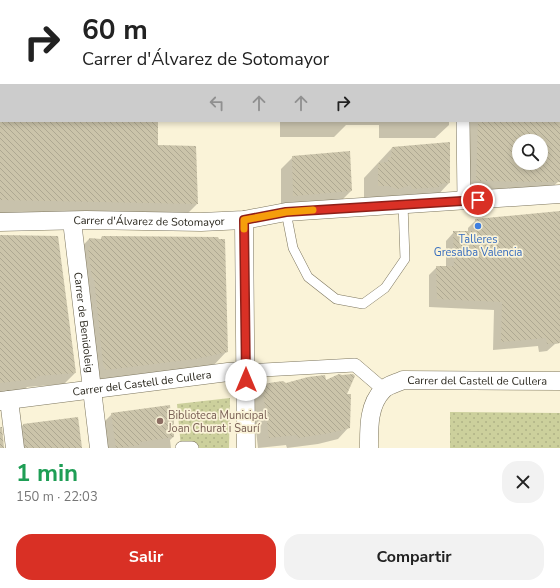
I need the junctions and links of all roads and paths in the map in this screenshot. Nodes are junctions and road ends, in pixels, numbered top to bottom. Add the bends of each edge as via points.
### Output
1 (463, 122) edge
2 (560, 194) edge
3 (464, 200) junction
4 (403, 204) junction
5 (286, 212) junction
6 (244, 220) junction
7 (72, 221) junction
8 (0, 222) edge
9 (247, 371) junction
10 (560, 381) edge
11 (383, 389) junction
12 (92, 390) junction
13 (4, 401) edge
14 (15, 448) edge
15 (99, 448) edge
16 (182, 448) edge
17 (192, 448) edge
18 (246, 448) edge
19 (370, 448) edge

1 - 3 street
2 - 3 street, Carrer d'Álvarez de Sotomayor
3 - 4 street, Carrer d'Álvarez de Sotomayor
4 - 5 street, Carrer d'Álvarez de Sotomayor
4 - 5 lane via 405,259 385,288 363,304 336,299 308,278 293,248
5 - 6 street, Carrer d'Álvarez de Sotomayor
6 - 7 street, Carrer d'Álvarez de Sotomayor
6 - 9 street
7 - 8 street, Carrer d'Álvarez de Sotomayor
7 - 12 street, Carrer de Benidoleig
9 - 11 street, Carrer del Castell de Cullera via 355,365
9 - 12 street, Carrer del Castell de Cullera
9 - 18 street
10 - 11 street, Carrer del Castell de Cullera via 403,380
11 - 19 street via 373,408 369,424
12 - 13 street, Carrer del Castell de Cullera
12 - 15 street, Carrer de Benidoleig
13 - 14 street
16 - 17 street

